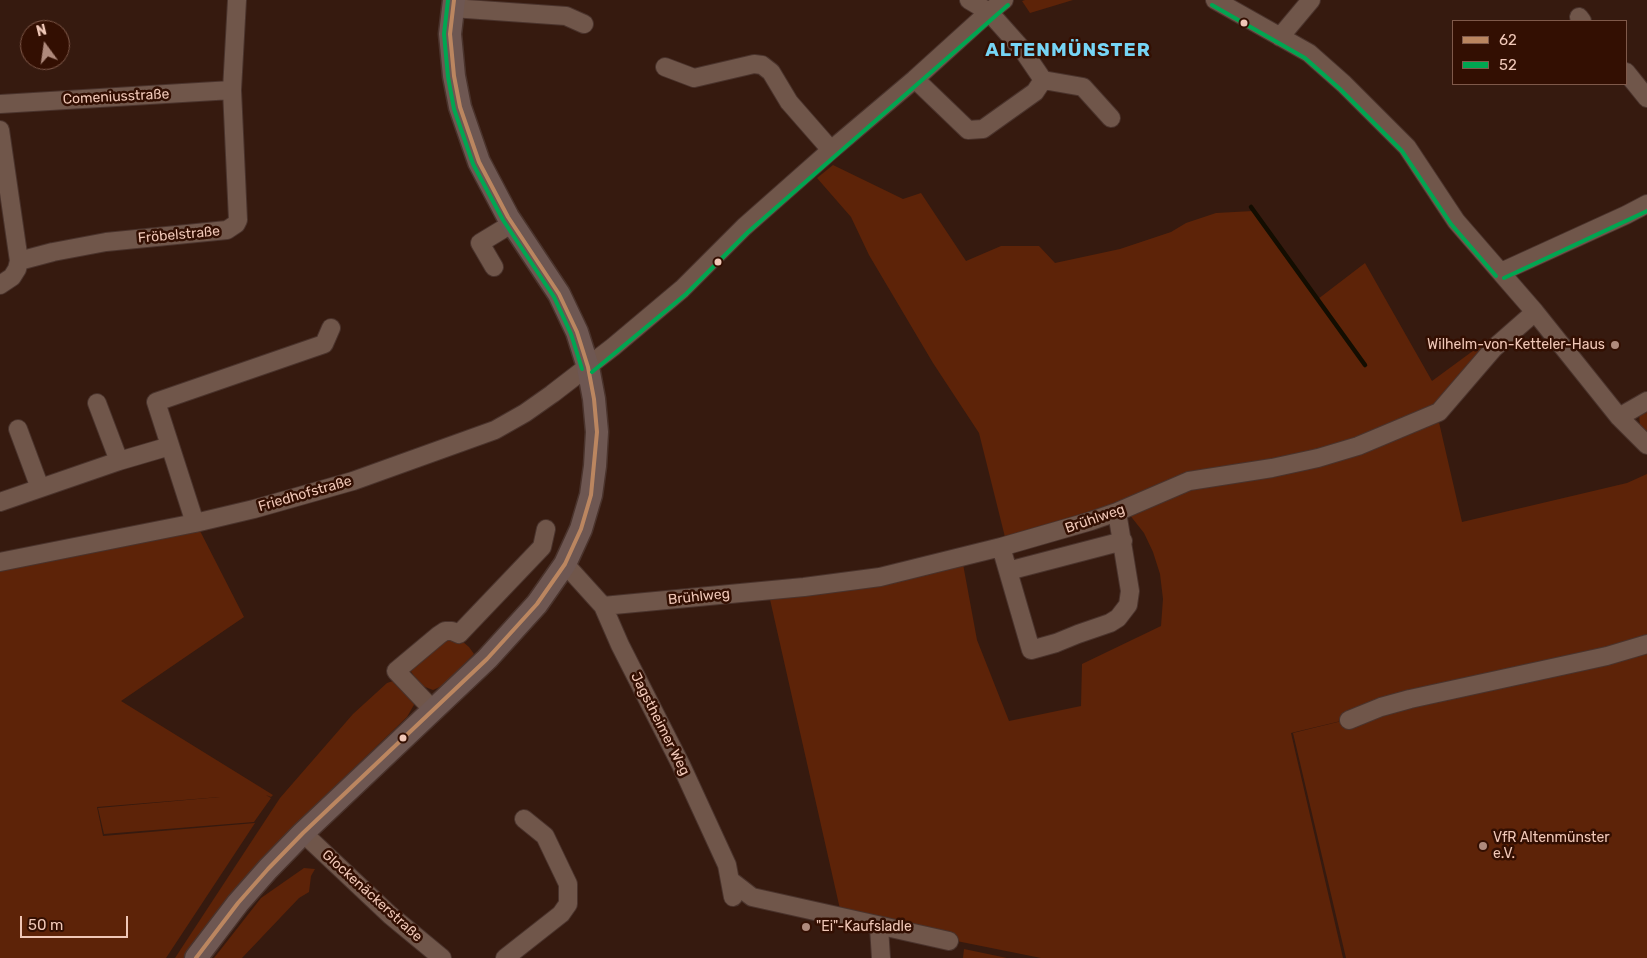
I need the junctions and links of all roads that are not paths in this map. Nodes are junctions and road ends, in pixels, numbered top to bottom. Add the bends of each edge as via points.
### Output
1 (237, 0) edge
2 (969, 0) edge
3 (1004, 0) edge
4 (1215, 0) edge
5 (1311, 0) edge
6 (453, 4) edge
7 (989, 12) junction
8 (584, 24) dead end
9 (1280, 37) junction
10 (666, 66) dead end
11 (1627, 73) edge
12 (915, 79) junction
13 (1043, 80) junction
14 (232, 90) junction
15 (1647, 98) edge
16 (0, 104) edge
17 (1110, 118) dead end
18 (0, 130) edge
19 (831, 150) junction
20 (1647, 204) edge
21 (513, 224) junction
22 (19, 261) junction
23 (494, 267) dead end
24 (1501, 272) junction
25 (0, 285) edge
26 (1534, 312) junction
27 (331, 328) dead end
28 (588, 367) junction
29 (1647, 400) edge
30 (97, 403) dead end
31 (1619, 417) junction
32 (18, 429) dead end
33 (1647, 445) edge
34 (170, 446) junction
35 (119, 460) junction
36 (40, 488) junction
37 (0, 502) edge
38 (1117, 512) junction
39 (194, 523) junction
40 (546, 528) dead end
41 (1123, 541) junction
42 (1001, 547) junction
43 (0, 562) edge
44 (565, 564) junction
45 (1008, 570) junction
46 (603, 606) junction
47 (1647, 644) edge
48 (434, 711) junction
49 (1349, 720) dead end
50 (524, 820) dead end
51 (303, 833) junction
52 (730, 880) junction
53 (733, 897) dead end
54 (879, 927) junction
55 (949, 941) dead end
56 (196, 958) edge
57 (442, 958) edge
58 (505, 958) edge
59 (881, 958) edge

1 - 14 street, Fröbelstraße
2 - 7 street
3 - 7 street, Friedhofstraße
4 - 9 street
5 - 9 street
6 - 8 street via 566,16
6 - 21 main road via 450,34 460,107 479,162
7 - 12 street, Friedhofstraße
7 - 13 street via 1022,49
9 - 24 street via 1309,53 1407,147 1456,221
10 - 19 street via 694,78 762,64 771,72 789,102
11 - 15 street
12 - 13 street via 968,130 982,129 1035,92
12 - 19 street, Friedhofstraße
13 - 17 street via 1083,87
14 - 16 street, Comeniusstraße
14 - 22 street, Fröbelstraße via 238,220 233,228 106,242
18 - 22 street
19 - 28 street, Friedhofstraße via 744,227 682,289
20 - 24 street
21 - 23 street via 480,243
21 - 28 main road via 559,294 577,332
22 - 25 street via 12,277
24 - 26 street
26 - 31 street
26 - 38 street, Brühlweg via 1494,348 1444,408 1432,416 1358,446 1318,458 1189,481
27 - 34 street via 324,344 156,402
28 - 39 street, Friedhofstraße via 525,413 495,430 353,481
28 - 44 main road via 597,432 595,466 581,529
29 - 31 street
30 - 35 street
31 - 33 street
32 - 36 street
34 - 35 street
34 - 39 street
35 - 36 street
36 - 37 street
38 - 41 street
38 - 42 street, Brühlweg
39 - 43 street, Friedhofstraße
40 - 48 street via 542,547 459,634 445,631 396,672
41 - 45 street
41 - 45 street via 1130,597 1124,612 1110,623 1056,644 1031,650
42 - 45 street
42 - 46 street, Brühlweg via 880,577
44 - 46 street, Jagstheimer Weg
44 - 48 main road via 537,604
46 - 52 street, Jagstheimer Weg via 682,765 727,865
47 - 49 street via 1608,656 1410,699
48 - 51 main road
50 - 58 street via 545,836 568,884 568,904 561,914
51 - 56 main road via 238,903
51 - 57 street, Glockenäckerstraße via 390,915
52 - 53 street, Jagstheimer Weg
52 - 54 street via 752,897
54 - 55 street
54 - 59 street

